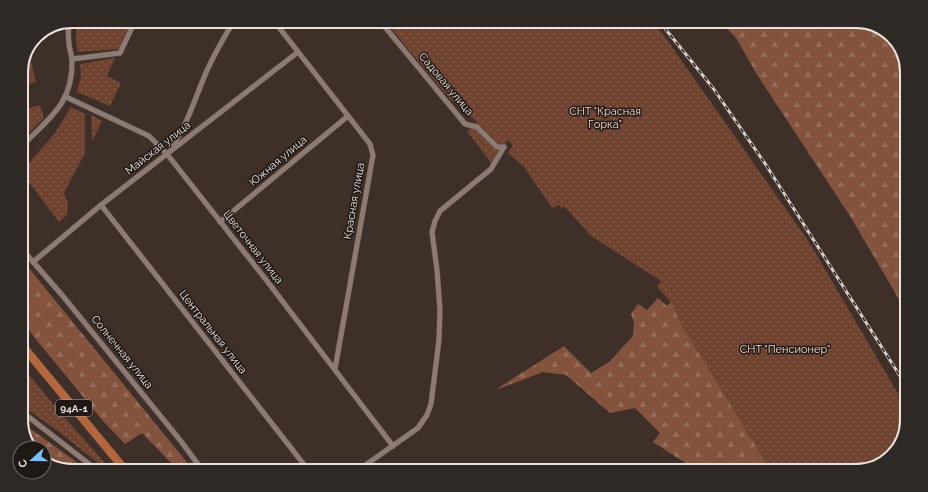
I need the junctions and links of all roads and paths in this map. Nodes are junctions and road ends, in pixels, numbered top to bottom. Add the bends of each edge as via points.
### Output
1 (69, 28) edge
2 (132, 28) edge
3 (230, 28) edge
4 (279, 28) edge
5 (386, 28) edge
6 (298, 52) junction
7 (72, 58) junction
8 (66, 97) junction
9 (348, 116) junction
10 (28, 140) edge
11 (167, 154) junction
12 (101, 205) junction
13 (220, 222) junction
14 (28, 256) edge
15 (33, 262) junction
16 (28, 352) edge
17 (335, 369) junction
18 (28, 416) edge
19 (393, 446) junction
20 (89, 464) edge
21 (120, 464) edge
22 (198, 464) edge
23 (304, 464) edge
24 (367, 464) edge

1 - 7 street
2 - 7 street via 120,53
3 - 11 street via 213,57 187,122
4 - 6 street, Красная улица
5 - 19 street, Садовая улица via 465,124 477,128 497,147 504,147 491,169 440,211 434,221 432,232 440,310 431,404 418,428
6 - 9 street, Красная улица
6 - 11 street, Майская улица
7 - 8 street via 71,84
8 - 10 street via 59,108
8 - 11 street, Цветочная улица via 149,136
9 - 13 street, Южная улица
9 - 17 street, Красная улица via 370,144 373,155
11 - 12 street, Майская улица
11 - 13 street, Цветочная улица
12 - 15 street, Майская улица
12 - 23 street, Центральная улица
13 - 17 street, Цветочная улица
14 - 15 street, Солнечная улица
15 - 22 street, Солнечная улица via 151,403
16 - 21 main road, 94А-1
17 - 19 street, Цветочная улица
18 - 20 street
19 - 24 street

